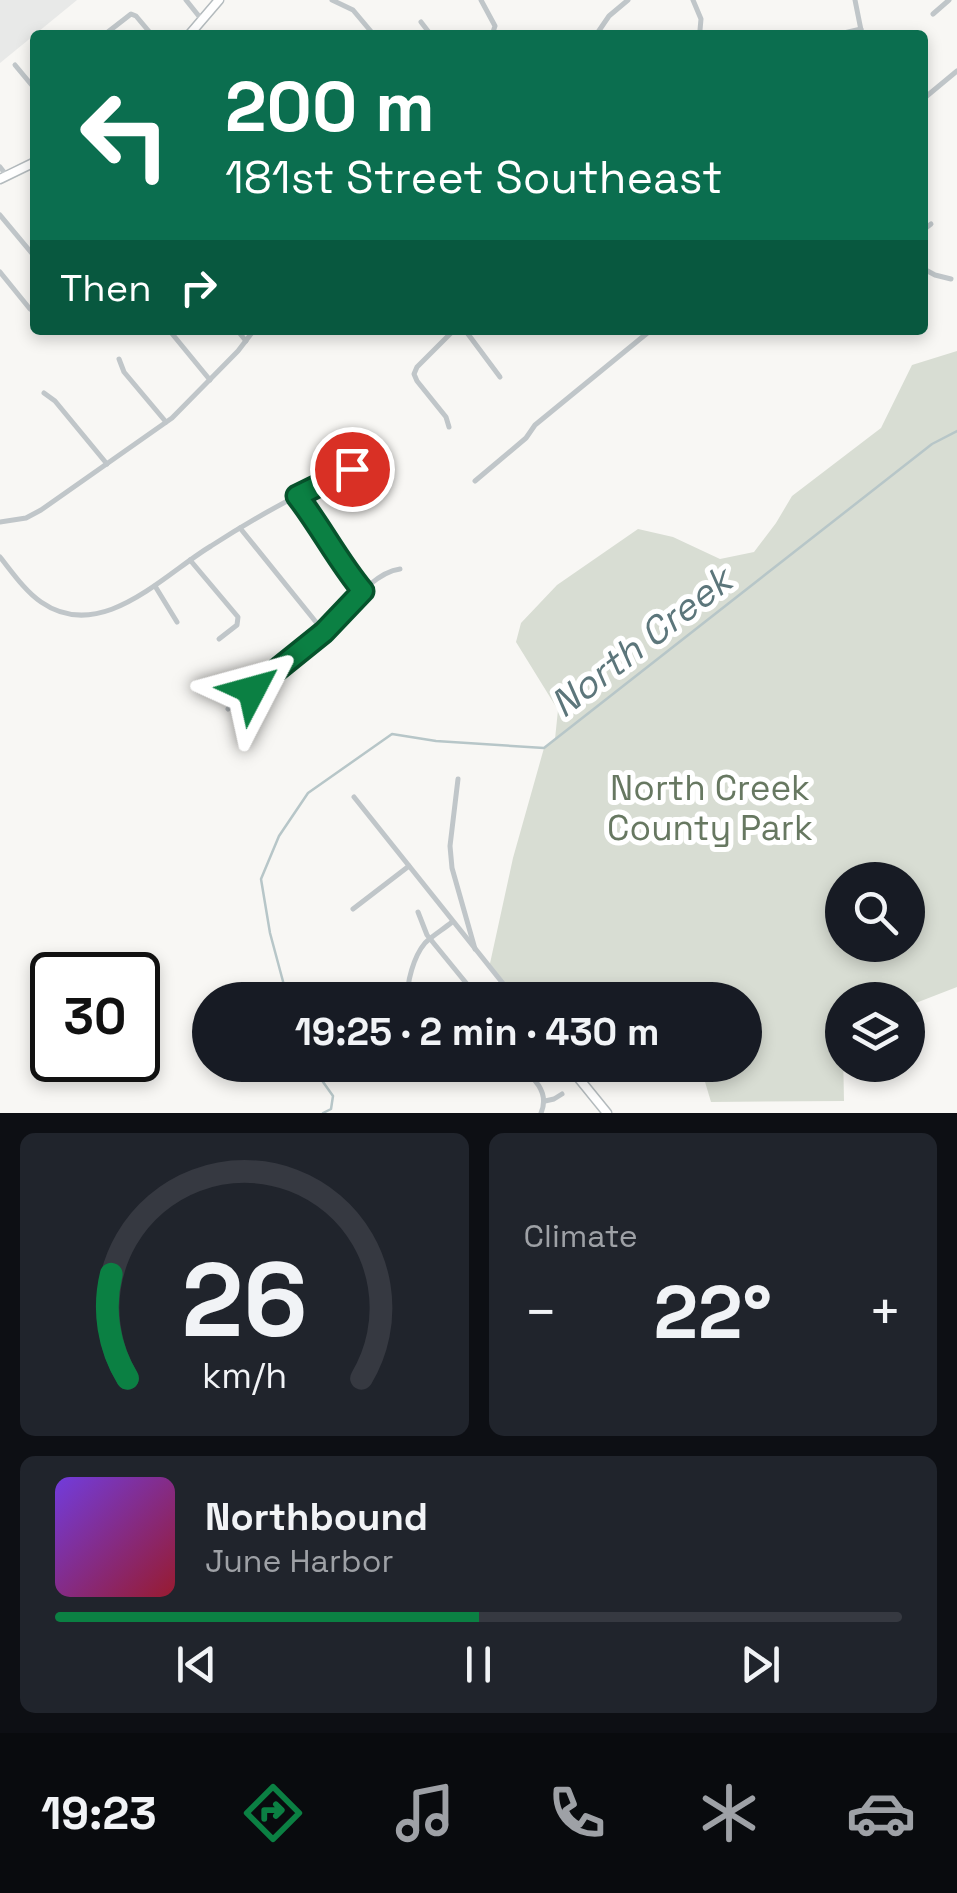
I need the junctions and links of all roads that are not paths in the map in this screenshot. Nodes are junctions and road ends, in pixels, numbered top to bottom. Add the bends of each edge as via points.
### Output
1 (186, 0) edge
2 (220, 0) edge
3 (332, 0) edge
4 (481, 0) edge
5 (628, 0) edge
6 (694, 0) edge
7 (855, 0) edge
8 (950, 0) edge
9 (957, 8) edge
10 (932, 14) dead end
11 (202, 20) junction
12 (420, 22) dead end
13 (110, 30) edge
14 (148, 30) edge
15 (194, 30) edge
16 (370, 30) edge
17 (427, 30) edge
18 (494, 30) edge
19 (599, 30) edge
20 (700, 30) dead end
21 (862, 30) edge
22 (14, 65) dead end
23 (957, 71) edge
24 (30, 84) edge
25 (928, 95) edge
26 (30, 164) edge
27 (2, 174) edge
28 (0, 215) edge
29 (30, 251) edge
30 (928, 271) edge
31 (0, 272) edge
32 (951, 279) dead end
33 (30, 309) dead end
34 (172, 335) edge
35 (241, 335) edge
36 (250, 335) edge
37 (449, 335) edge
38 (468, 335) edge
39 (645, 335) edge
40 (246, 341) junction
41 (119, 359) dead end
42 (500, 377) dead end
43 (210, 380) junction
44 (44, 393) dead end
45 (166, 422) junction
46 (449, 427) dead end
47 (106, 464) junction
48 (352, 469) dead end
49 (475, 481) dead end
50 (297, 496) junction
51 (0, 522) edge
52 (240, 528) junction
53 (190, 560) junction
54 (1, 562) edge
55 (400, 569) dead end
56 (155, 586) junction
57 (363, 591) junction
58 (177, 622) dead end
59 (324, 632) junction
60 (219, 638) dead end
61 (228, 709) dead end
62 (458, 779) dead end
63 (354, 797) dead end
64 (409, 866) junction
65 (354, 910) dead end
66 (418, 912) dead end
67 (452, 922) junction
68 (431, 939) junction
69 (476, 952) junction
70 (410, 982) edge
71 (465, 982) edge
72 (499, 982) edge
73 (535, 1082) edge
74 (582, 1082) edge
75 (562, 1094) dead end
76 (545, 1099) junction
77 (541, 1113) edge
78 (607, 1113) edge

1 - 11 street
2 - 11 street
3 - 16 street
4 - 18 street
5 - 19 street
6 - 20 street
7 - 21 street
8 - 9 street
8 - 10 street
11 - 15 street
12 - 17 street
13 - 14 street via 128,15
22 - 24 street
23 - 25 street
26 - 27 street
28 - 29 street
30 - 32 street
31 - 33 street
34 - 43 street
35 - 40 street
36 - 40 street
37 - 46 street via 414,374
38 - 42 street
39 - 49 street
40 - 43 street
41 - 45 street
43 - 45 street
44 - 47 street
45 - 47 street
47 - 51 street via 34,514
48 - 50 street
50 - 52 street
50 - 57 street
52 - 53 street
52 - 59 street
53 - 56 street
53 - 60 street via 238,616 237,625
54 - 56 street via 38,599 68,612 103,612
55 - 57 street
56 - 58 street
57 - 59 street
59 - 61 street
62 - 69 street via 452,868
63 - 64 street
64 - 65 street
64 - 67 street
66 - 68 street
67 - 68 street
67 - 69 street
68 - 70 street
68 - 71 street
69 - 72 street
73 - 76 street
74 - 78 street
75 - 76 street
76 - 77 street

